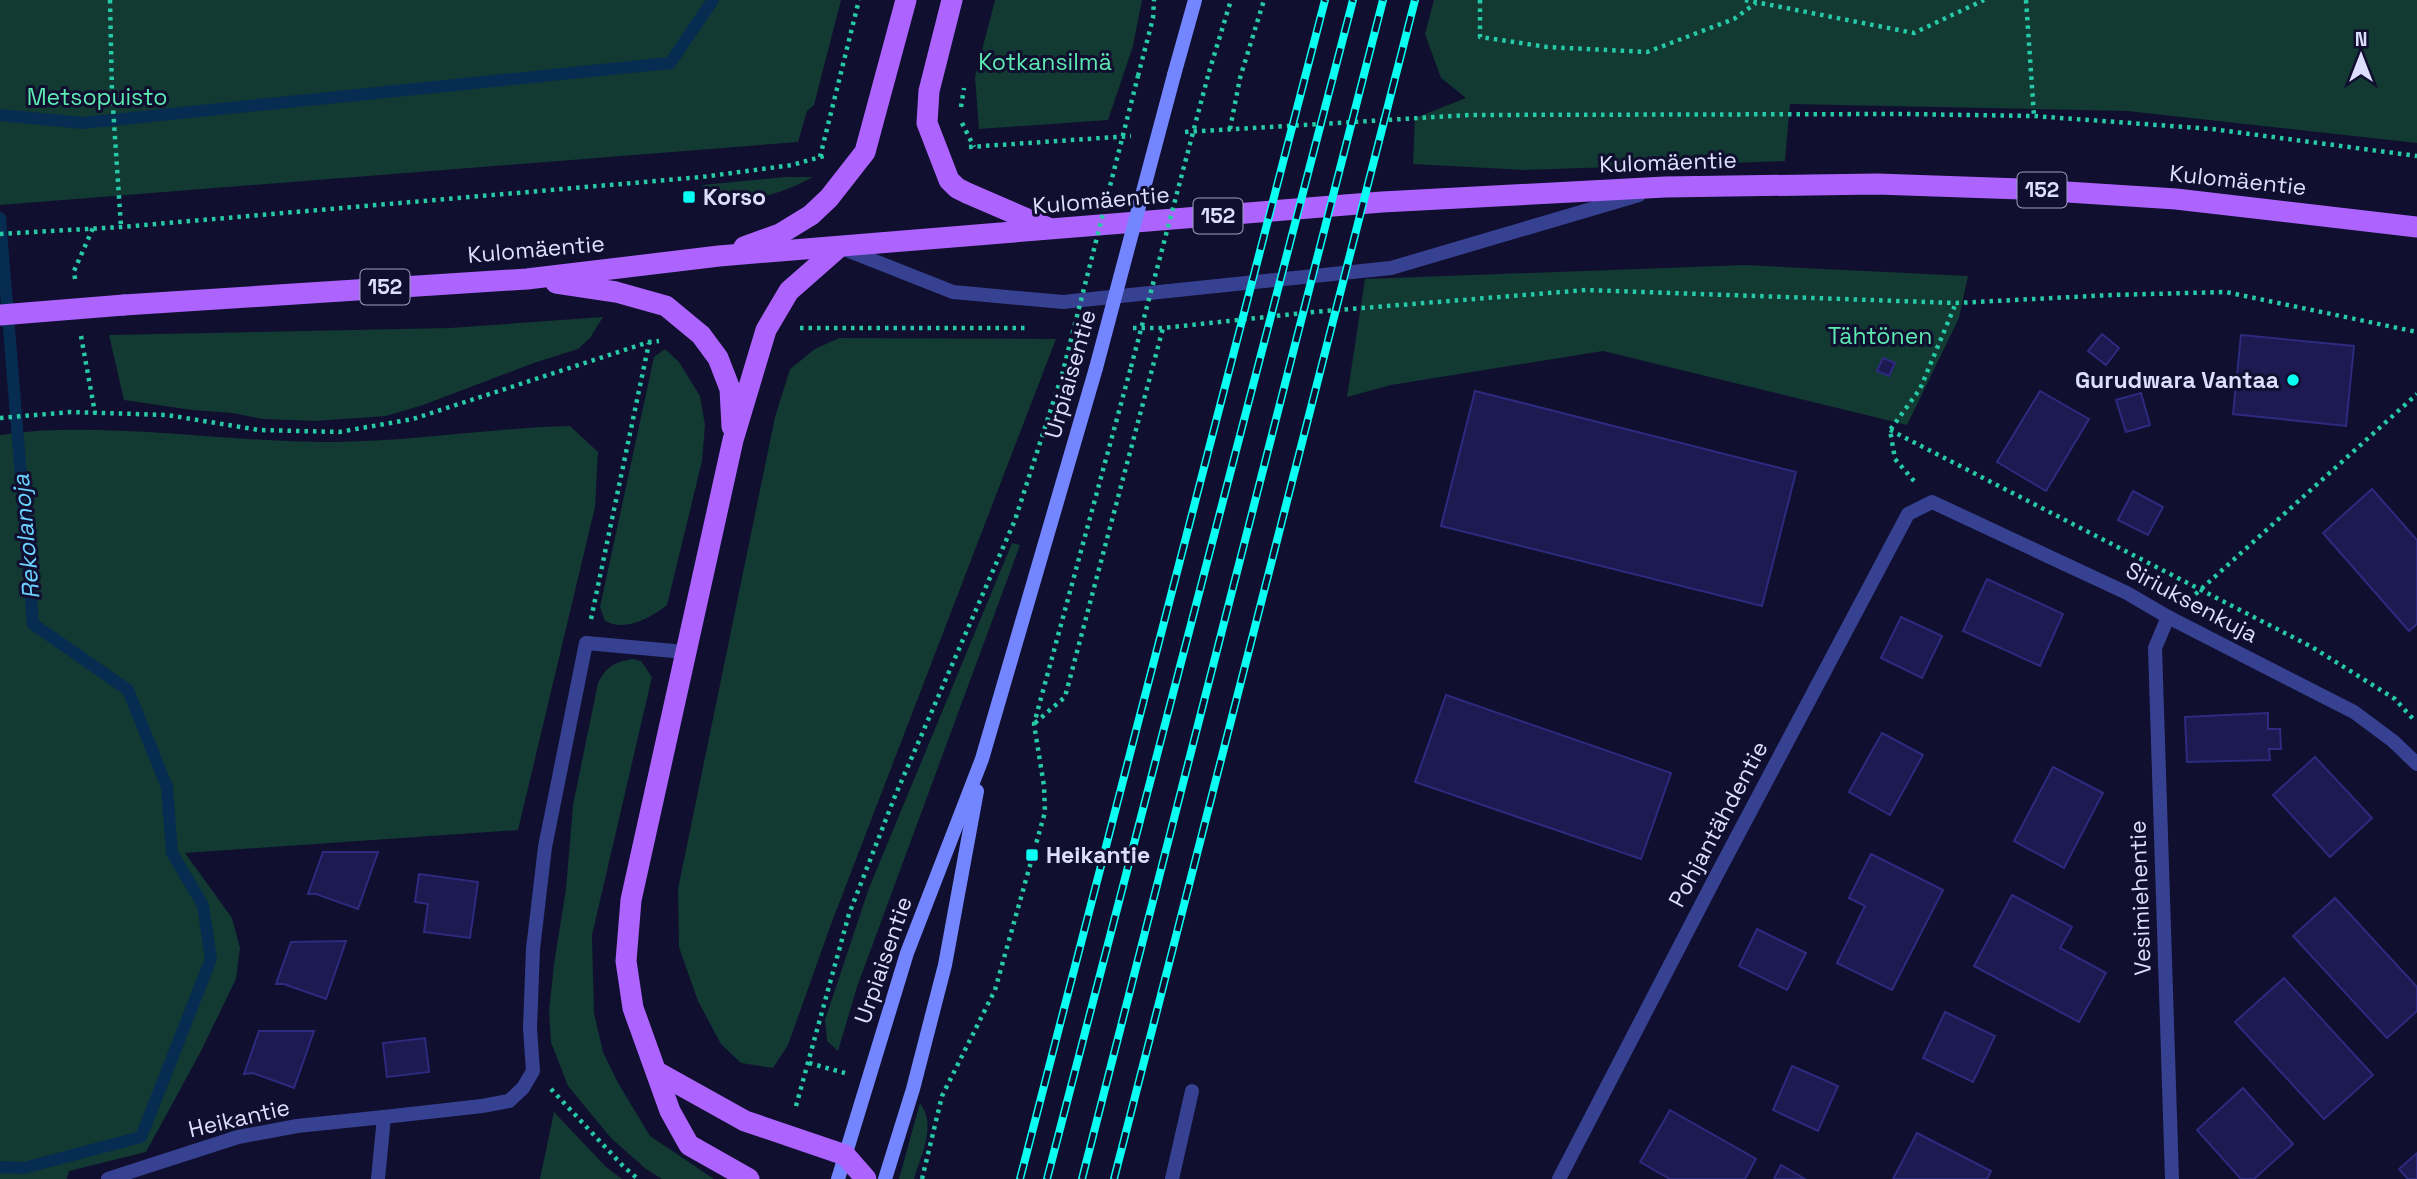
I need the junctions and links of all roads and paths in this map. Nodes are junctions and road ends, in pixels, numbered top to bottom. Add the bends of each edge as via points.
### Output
1 (110, 0) edge
2 (859, 0) edge
3 (906, 0) edge
4 (952, 0) edge
5 (1154, 0) edge
6 (1195, 0) edge
7 (1231, 0) edge
8 (1264, 0) edge
9 (1480, 0) edge
10 (1745, 0) edge
11 (1984, 0) edge
12 (2026, 0) edge
13 (1756, 3) junction
14 (965, 77) dead end
15 (2034, 116) junction
16 (1230, 129) junction
17 (1176, 133) dead end
18 (1136, 136) dead end
19 (2417, 156) edge
20 (1665, 187) junction
21 (2417, 227) edge
22 (121, 228) junction
23 (1053, 230) junction
24 (0, 234) edge
25 (839, 247) junction
26 (719, 256) junction
27 (527, 279) junction
28 (1956, 303) junction
29 (0, 315) edge
30 (797, 328) dead end
31 (1027, 328) dead end
32 (1068, 328) dead end
33 (1082, 328) dead end
34 (1122, 328) dead end
35 (1163, 328) junction
36 (2417, 332) edge
37 (2417, 394) edge
38 (0, 418) edge
39 (1890, 430) junction
40 (733, 440) junction
41 (1931, 502) junction
42 (2203, 589) junction
43 (2168, 617) junction
44 (586, 643) junction
45 (685, 653) junction
46 (2417, 723) edge
47 (1034, 724) junction
48 (982, 759) junction
49 (2417, 764) edge
50 (533, 1071) junction
51 (657, 1072) junction
52 (1192, 1091) dead end
53 (798, 1099) dead end
54 (384, 1117) junction
55 (845, 1154) junction
56 (108, 1179) edge
57 (378, 1179) edge
58 (638, 1179) edge
59 (749, 1179) edge
60 (838, 1179) edge
61 (866, 1179) edge
62 (885, 1179) edge
63 (922, 1179) edge
64 (1172, 1179) edge
65 (1559, 1179) edge
66 (2172, 1179) edge

1 - 22 path
2 - 22 path via 820,157 702,177
3 - 26 main road via 865,152 811,215 780,234
4 - 23 main road via 929,91 927,123 949,180 967,194
5 - 53 path, bridge via 1062,375 1015,520 849,914
6 - 48 main road, Urpiaisentie, bridge via 1096,368
7 - 47 path, bridge
8 - 16 path
9 - 13 path via 1480,37 1547,47 1647,52 1734,19
10 - 13 path
11 - 13 path via 1914,33
12 - 15 path
14 - 18 path via 960,118 974,147
15 - 16 path via 1470,114
15 - 19 path via 2212,129
16 - 17 path
20 - 21 main road, Kulomäentie / 152 via 1877,184 2021,189 2176,199
20 - 23 main road, Kulomäentie / 152 via 1394,202
20 - 25 street via 1391,268 1063,302 953,292
22 - 24 path
23 - 25 main road, Kulomäentie / 152
25 - 26 main road, Kulomäentie / 152
25 - 40 main road via 789,291 766,330
26 - 27 main road, Kulomäentie / 152
27 - 29 main road, Kulomäentie / 152, bridge
27 - 40 main road via 616,292 666,306 701,335 718,358 730,389
28 - 35 path via 1586,290
28 - 36 path via 2226,292
28 - 39 path via 1920,389
30 - 31 path
32 - 33 path
34 - 35 path
35 - 47 path via 1065,697
37 - 42 path
38 - 44 path via 71,412 167,415 259,430 339,432 413,419 649,342
39 - 41 path via 1895,459
39 - 42 path
40 - 45 main road
41 - 43 street, Siriuksenkuja via 2127,593
41 - 65 street, Pohjantähdentie via 1908,514
42 - 43 path
42 - 46 path via 2312,647 2395,699
43 - 49 street, Siriuksenkuja via 2354,712
43 - 66 street, Vesimiehentie via 2155,648
44 - 45 street
44 - 50 street via 545,847 533,949
45 - 51 main road via 631,900 626,961 633,1007
47 - 63 path via 1045,812 995,990 942,1096
48 - 55 main road, Urpiaisentie via 907,953
48 - 62 main road, Urpiaisentie via 945,965
50 - 54 street, Heikantie via 509,1101
50 - 58 path
51 - 55 main road via 745,1121
51 - 59 main road via 670,1111 690,1145
52 - 64 street
54 - 56 street, Heikantie via 238,1137
54 - 57 street
55 - 60 main road, Urpiaisentie
55 - 61 main road

